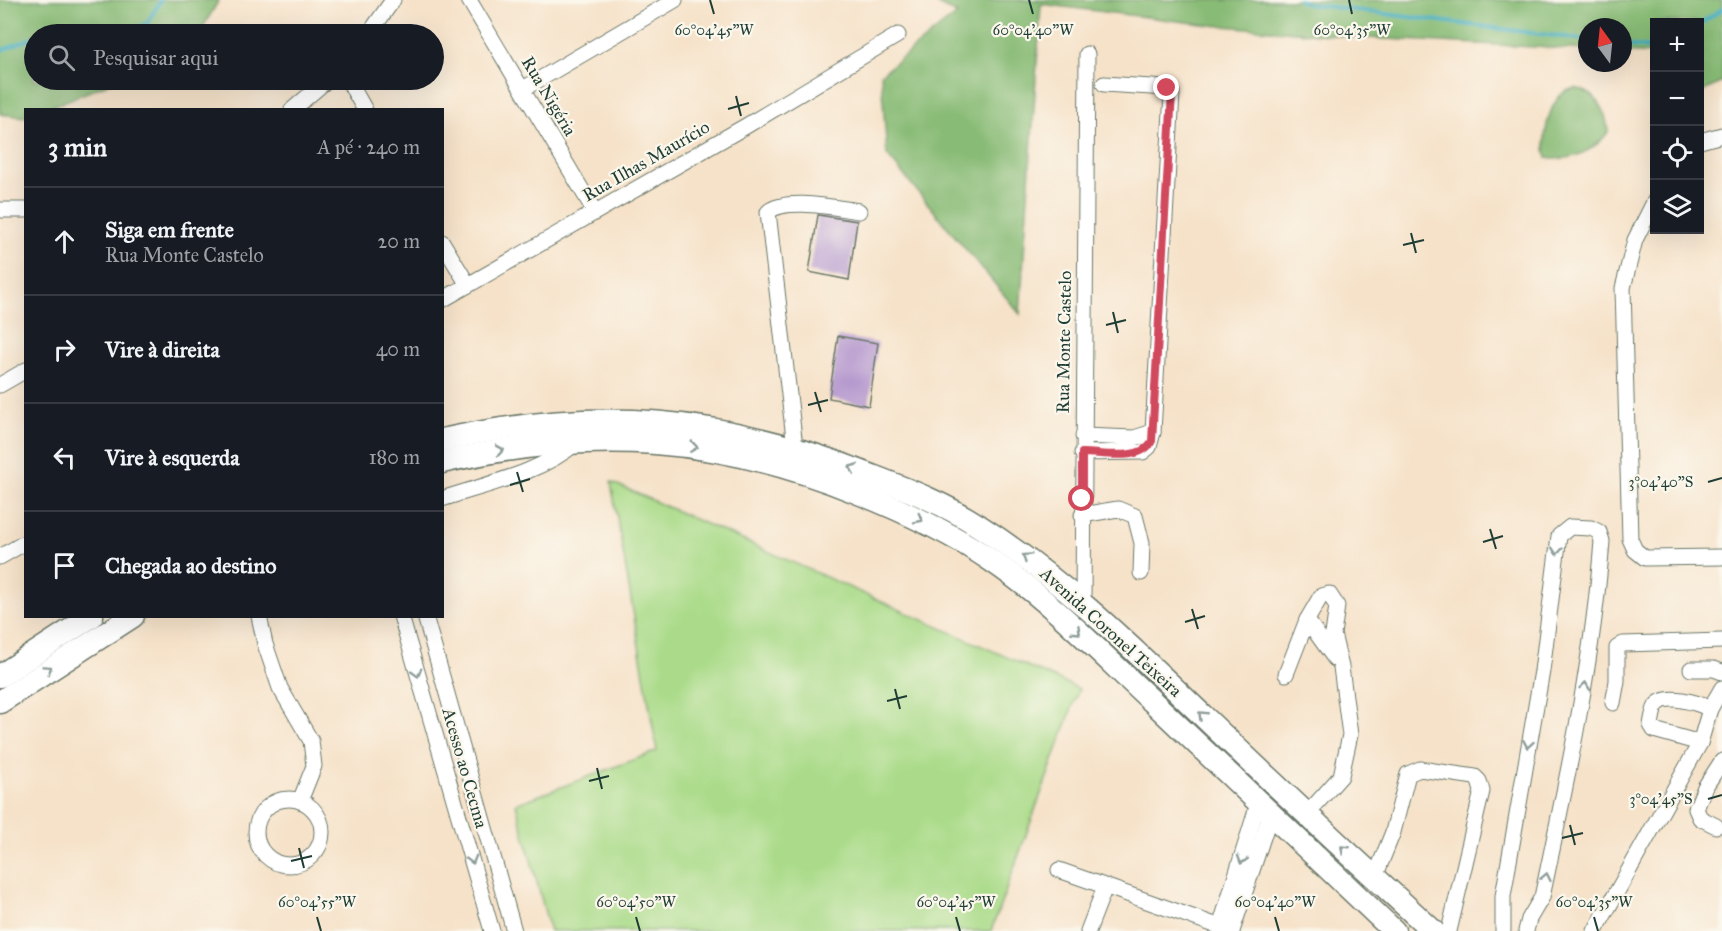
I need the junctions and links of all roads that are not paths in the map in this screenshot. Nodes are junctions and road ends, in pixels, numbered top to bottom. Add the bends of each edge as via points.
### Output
1 (393, 0) edge
2 (469, 0) edge
3 (675, 0) edge
4 (376, 24) edge
5 (898, 35) dead end
6 (1087, 54) dead end
7 (1104, 84) dead end
8 (523, 89) junction
9 (315, 90) edge
10 (354, 90) edge
11 (294, 108) edge
12 (364, 108) edge
13 (1722, 135) edge
14 (1704, 140) edge
15 (1650, 210) edge
16 (859, 211) dead end
17 (595, 212) junction
18 (444, 245) edge
19 (468, 285) junction
20 (444, 299) edge
21 (24, 371) edge
22 (0, 385) edge
23 (1153, 432) junction
24 (1083, 436) junction
25 (444, 440) edge
26 (578, 440) junction
27 (795, 447) junction
28 (1082, 453) junction
29 (444, 462) edge
30 (444, 498) edge
31 (1082, 515) junction
32 (24, 543) edge
33 (0, 557) edge
34 (1722, 557) edge
35 (1142, 573) dead end
36 (1083, 603) junction
37 (89, 618) edge
38 (130, 618) edge
39 (260, 618) edge
40 (402, 618) edge
41 (426, 618) edge
42 (1307, 620) junction
43 (1722, 641) edge
44 (1341, 667) junction
45 (1691, 669) dead end
46 (1722, 672) edge
47 (1286, 674) dead end
48 (0, 676) edge
49 (1722, 688) edge
50 (0, 702) edge
51 (1613, 703) dead end
52 (1710, 709) junction
53 (1700, 743) junction
54 (1722, 761) edge
55 (300, 801) junction
56 (1264, 810) junction
57 (1308, 814) junction
58 (1716, 826) dead end
59 (1059, 870) dead end
60 (1375, 877) junction
61 (1105, 886) junction
62 (1228, 930) edge
63 (492, 931) edge
64 (514, 931) edge
65 (1088, 931) edge
66 (1394, 931) edge
67 (1433, 931) edge
68 (1449, 931) edge
69 (1503, 931) edge
70 (1526, 931) edge
71 (1595, 931) edge

1 - 4 street
2 - 8 street, Rua Nigéria
3 - 8 street
5 - 17 street, Rua Ilhas Maurício
6 - 24 street, Rua Monte Castelo
7 - 23 street via 1167,88 1172,93
8 - 17 street, Rua Nigéria
9 - 11 street
10 - 12 street
13 - 14 street
15 - 34 street via 1635,240 1623,288 1630,539 1645,558
16 - 27 street via 799,204 773,207 768,212
17 - 19 street, Rua Ilhas Maurício
18 - 19 street
19 - 20 street, Rua Ilhas Maurício
21 - 22 street
23 - 24 street via 1134,438
23 - 28 street via 1149,447 1143,452
24 - 28 street, Rua Monte Castelo
25 - 27 highway, Avenida Coronel Teixeira via 531,423 619,419 713,427
29 -> 26 highway, Avenida Coronel Teixeira
26 - 30 street via 562,455 540,465
26 -> 56 highway, Avenida Coronel Teixeira via 676,444 767,460 930,525 993,561 1064,618
36 -> 27 highway, Avenida Coronel Teixeira via 1007,544 940,504
28 - 31 street, Rua Monte Castelo
31 - 35 street via 1118,509 1135,516 1142,543
31 - 36 street, Rua Monte Castelo
32 - 33 street
57 -> 36 highway, Avenida Coronel Teixeira
37 - 48 highway
50 -> 38 highway
39 - 55 street via 280,688 311,741 314,766
40 -> 63 street, Acesso ao Cecma
41 - 64 street, Acesso ao Cecma
42 - 44 street
42 - 44 street via 1321,596 1329,594 1337,606 1333,634
42 - 47 street
43 - 51 street via 1623,644 1617,648
44 - 57 street via 1348,745 1341,776
45 - 46 street
49 - 52 street
52 - 53 street
52 - 53 street via 1694,700 1664,700 1655,708 1651,725 1654,730
53 - 71 street
54 - 58 street via 1696,808 1700,818
55 - 55 street via 278,801 261,815 257,837 267,856 277,862 307,859 320,843 317,813
56 - 62 street
56 - 66 highway, Avenida Coronel Teixeira
60 -> 57 highway, Avenida Coronel Teixeira
59 - 61 street
60 - 67 highway, Avenida Coronel Teixeira
60 - 68 street via 1393,832 1408,774 1420,769 1475,777 1482,791
61 - 62 street
61 - 65 street
70 -> 69 street via 1542,897 1584,696 1602,542 1599,532 1591,528 1570,527 1559,536 1542,671 1503,896

